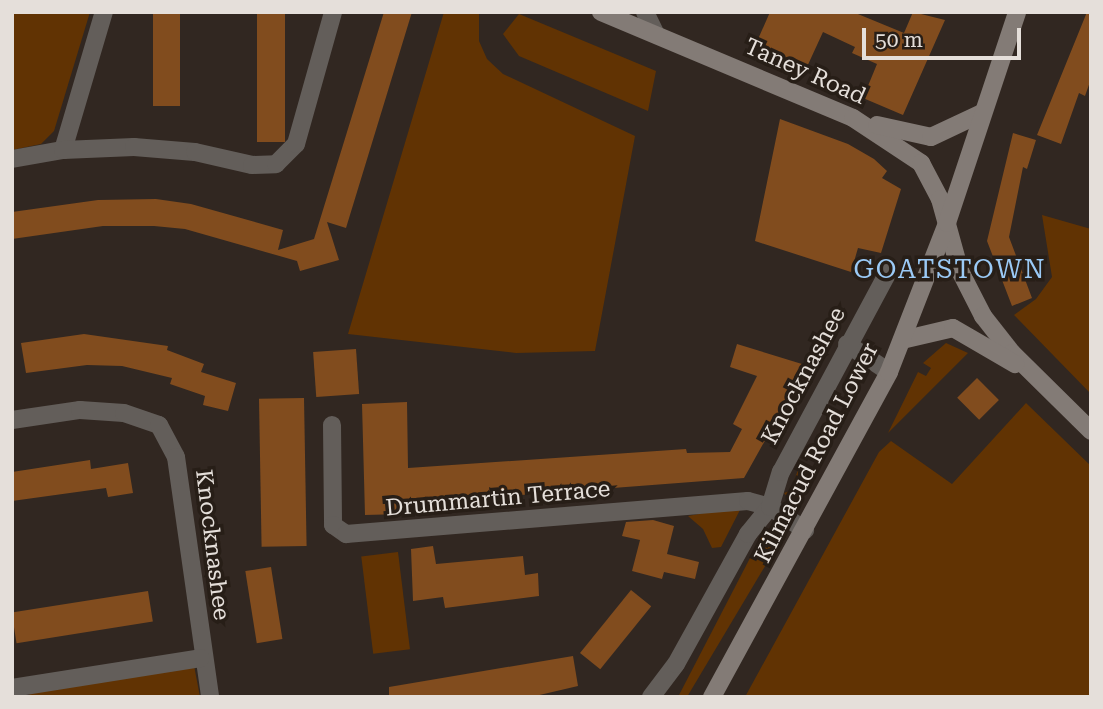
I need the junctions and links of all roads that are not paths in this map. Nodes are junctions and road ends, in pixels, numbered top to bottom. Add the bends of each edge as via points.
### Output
1 (104, 12) edge
2 (333, 12) edge
3 (601, 12) edge
4 (645, 12) edge
5 (1017, 12) edge
6 (656, 35) junction
7 (982, 113) junction
8 (853, 118) junction
9 (63, 150) junction
10 (12, 159) edge
11 (947, 223) junction
12 (889, 271) dead end
13 (902, 340) junction
14 (847, 344) junction
15 (889, 372) junction
16 (1030, 373) junction
17 (12, 420) edge
18 (332, 425) dead end
19 (1091, 431) edge
20 (770, 507) junction
21 (806, 530) junction
22 (201, 658) junction
23 (16, 691) edge
24 (210, 697) edge
25 (651, 697) edge
26 (712, 697) edge

1 - 9 street
2 - 9 street via 296,144 276,164 252,165 195,152 134,147
3 - 6 main road, Taney Road
4 - 6 street
5 - 7 main road, Kilmacud Road Lower
6 - 8 main road, Taney Road
7 - 8 main road via 931,136
7 - 11 main road, Kilmacud Road Lower
8 - 11 main road, Taney Road via 921,163 934,183
9 - 10 street
11 - 13 main road, Kilmacud Road Lower
11 - 16 main road, Taney Road via 972,297 990,327
12 - 14 street, Knocknashee
13 - 15 main road, Kilmacud Road Lower
13 - 16 main road via 953,328
14 - 15 street
14 - 20 street, Knocknashee via 780,472
15 - 21 main road, Kilmacud Road Lower
16 - 19 main road
17 - 22 street, Knocknashee via 80,410 124,414 159,425 176,457
18 - 20 street, Drummartin Terrace via 333,525 345,534 748,501
20 - 21 street
20 - 25 street, Knocknashee via 748,534 676,664
21 - 26 main road, Kilmacud Road Lower
22 - 23 street
22 - 24 street, Knocknashee

